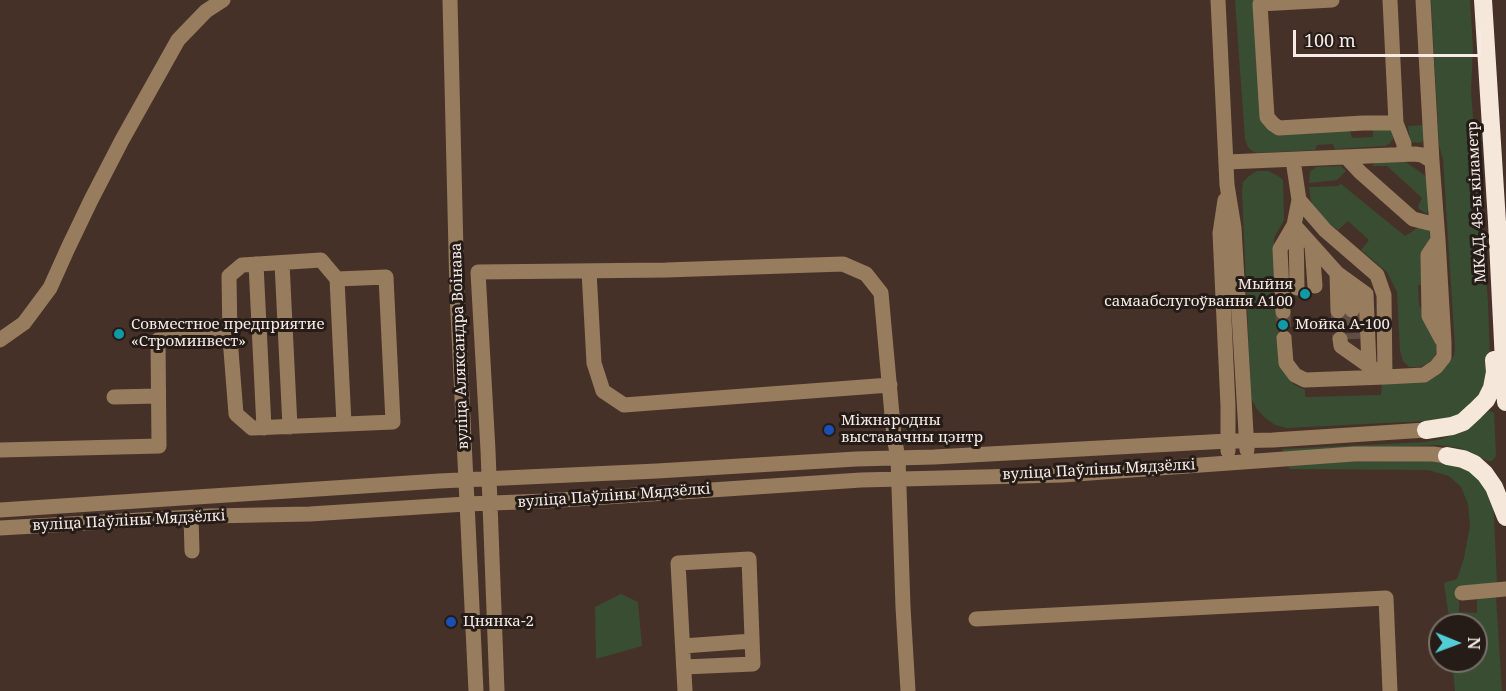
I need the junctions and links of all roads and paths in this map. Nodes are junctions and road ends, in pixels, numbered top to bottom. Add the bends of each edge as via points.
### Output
1 (223, 0) edge
2 (450, 0) edge
3 (1218, 0) edge
4 (1332, 0) edge
5 (1390, 0) edge
6 (1424, 0) edge
7 (1483, 0) edge
8 (1396, 123) junction
9 (1404, 154) junction
10 (1346, 157) junction
11 (1293, 160) junction
12 (1227, 162) junction
13 (1432, 162) junction
14 (1227, 185) junction
15 (1299, 200) junction
16 (1497, 222) junction
17 (1438, 232) junction
18 (1301, 234) junction
19 (282, 262) junction
20 (256, 264) junction
21 (590, 271) junction
22 (1337, 273) junction
23 (337, 279) junction
24 (1351, 283) junction
25 (1282, 312) tunnel mouth
26 (230, 338) junction
27 (1284, 338) tunnel mouth
28 (1347, 339) tunnel mouth
29 (0, 340) edge
30 (1369, 365) junction
31 (1385, 377) junction
32 (890, 385) junction
33 (158, 396) junction
34 (114, 397) dead end
35 (1506, 402) edge
36 (344, 424) junction
37 (291, 427) junction
38 (264, 428) junction
39 (1426, 430) joint
40 (1228, 441) junction
41 (1247, 441) junction
42 (0, 450) edge
43 (1447, 456) joint
44 (898, 458) junction
45 (1228, 462) junction
46 (1247, 462) junction
47 (899, 478) junction
48 (489, 479) junction
49 (466, 480) junction
50 (490, 503) junction
51 (466, 504) junction
52 (0, 510) edge
53 (191, 517) junction
54 (1506, 517) edge
55 (0, 528) edge
56 (192, 551) dead end
57 (1506, 589) edge
58 (1462, 593) dead end
59 (976, 619) dead end
60 (752, 641) junction
61 (683, 646) junction
62 (684, 667) junction
63 (476, 691) edge
64 (497, 691) edge
65 (686, 691) edge
66 (908, 691) edge
67 (1390, 691) edge

1 - 29 street via 177,40 96,190 50,288 24,322
2 - 49 street, вуліца Аляксандра Воінава
3 - 12 street
4 - 8 street via 1260,4 1267,117 1280,128
5 - 8 street
6 - 13 street
7 - 16 highway, МКАД, 48-ы кіламетр
8 - 9 street
9 - 10 street
9 - 13 street via 1422,155
10 - 11 street
10 - 17 street via 1413,219
11 - 12 street
11 - 15 street
12 - 14 street
13 - 17 street
14 - 40 street via 1220,233
14 - 41 street via 1234,228
15 - 18 street
15 - 31 street via 1325,230 1377,275 1384,295
16 - 35 highway, МКАД, 48-ы кіламетр
16 - 39 highway via 1489,252 1495,372 1492,388 1486,400 1463,422
17 - 31 street via 1428,255 1429,316 1444,342 1444,357 1424,375
18 - 18 street via 1306,287
18 - 22 street
18 - 25 street via 1281,249
19 - 20 street
19 - 23 street via 321,261
19 - 37 street
20 - 26 street via 242,264 229,276
20 - 38 street
21 - 32 street via 843,264 866,274 881,293
21 - 32 street via 594,363 603,391 624,405
21 - 48 street, вуліца Аляксандра Воінава via 478,273
22 - 24 street
22 - 24 street via 1345,311
23 - 36 street
23 - 36 street via 387,277 393,422
24 - 30 street via 1366,294
26 - 33 street via 158,340
26 - 38 street via 236,414 252,428
27 - 31 street via 1286,363 1305,380
28 - 30 street via 1341,346
30 - 31 street
32 - 44 street
33 - 34 street
33 - 42 street via 159,446
36 - 37 street
37 - 38 street
39 - 41 street, вуліца Паўліны Мядзёлкі
40 - 41 street, вуліца Паўліны Мядзёлкі
40 - 44 street, вуліца Паўліны Мядзёлкі
40 - 45 street
41 - 46 street
43 - 46 street, вуліца Паўліны Мядзёлкі via 1354,454
43 - 54 highway via 1474,464 1485,474
44 - 47 street
44 - 48 street, вуліца Паўліны Мядзёлкі
45 - 46 street, вуліца Паўліны Мядзёлкі
45 - 47 street, вуліца Паўліны Мядзёлкі via 1062,475
47 - 50 street, вуліца Паўліны Мядзёлкі
47 - 66 street
48 - 49 street, вуліца Паўліны Мядзёлкі
48 - 50 street, вуліца Аляксандра Воінава
49 - 51 street, вуліца Аляксандра Воінава
49 - 52 street, вуліца Паўліны Мядзёлкі
50 - 51 street, вуліца Паўліны Мядзёлкі
50 - 64 street, вуліца Аляксандра Воінава
51 - 53 street, вуліца Паўліны Мядзёлкі
51 - 63 street, вуліца Аляксандра Воінава
53 - 55 street, вуліца Паўліны Мядзёлкі
53 - 56 street
57 - 58 street
59 - 67 street via 1386,598
60 - 61 street
60 - 61 street via 748,559 678,563
60 - 62 street via 753,663
61 - 62 street
62 - 65 street

